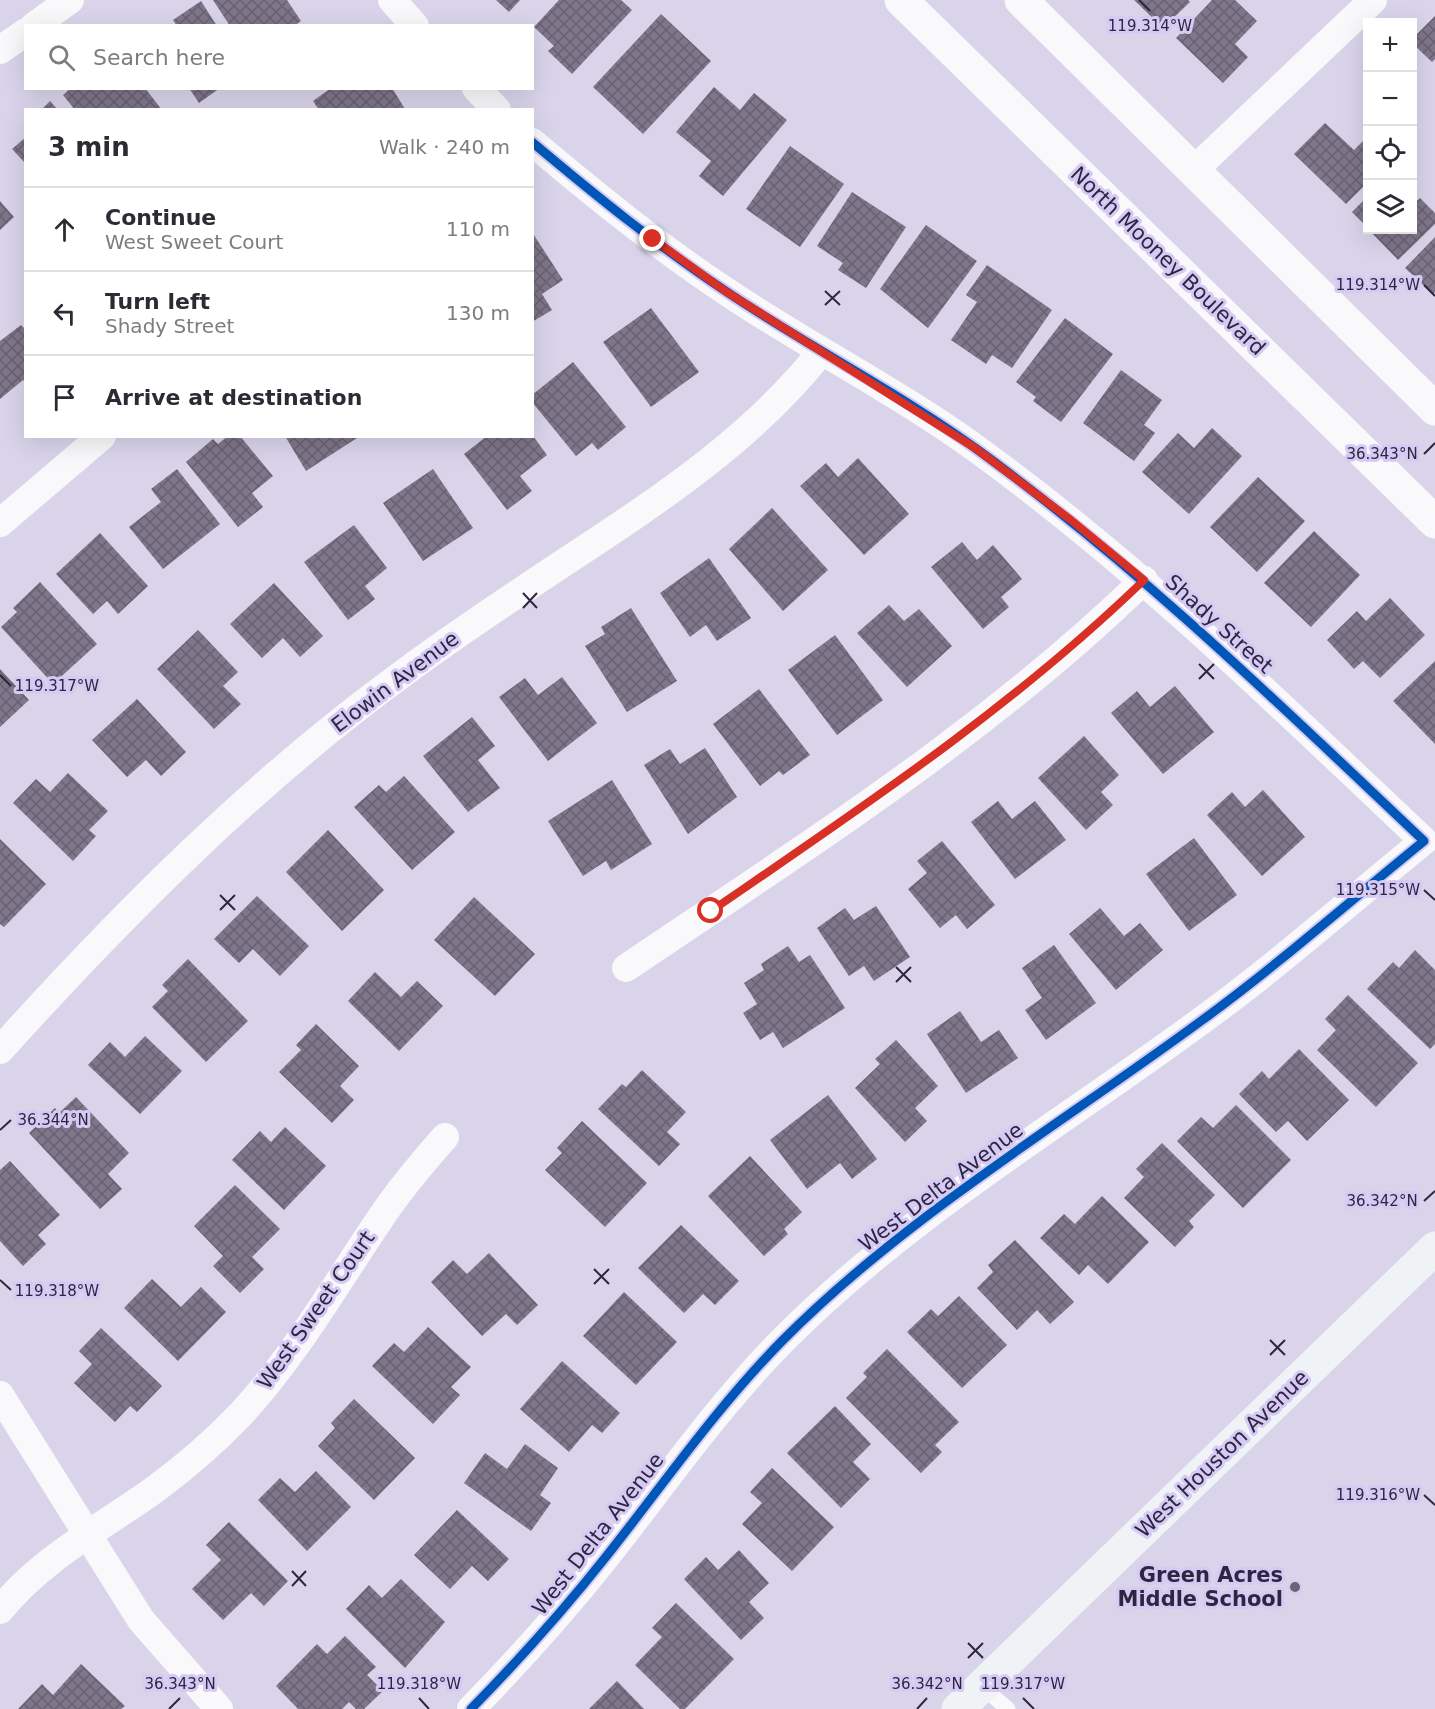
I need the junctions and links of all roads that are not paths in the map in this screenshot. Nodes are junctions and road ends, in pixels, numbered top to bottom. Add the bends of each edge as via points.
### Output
1 (70, 0) edge
2 (392, 0) edge
3 (902, 0) edge
4 (1021, 0) edge
5 (1373, 0) edge
6 (37, 24) edge
7 (413, 24) edge
8 (24, 33) edge
9 (0, 50) edge
10 (478, 90) edge
11 (495, 108) edge
12 (534, 144) edge
13 (1193, 171) junction
14 (821, 352) junction
15 (1435, 409) edge
16 (100, 438) edge
17 (1435, 522) edge
18 (0, 523) edge
19 (1144, 580) junction
20 (1424, 841) joint
21 (626, 968) dead end
22 (0, 1050) edge
23 (445, 1137) dead end
24 (1435, 1248) edge
25 (0, 1395) edge
26 (87, 1533) junction
27 (0, 1610) edge
28 (981, 1686) junction
29 (219, 1709) edge
30 (471, 1709) edge
31 (958, 1709) edge
32 (1008, 1709) edge

1 - 6 street
2 - 7 street
3 - 17 street, North Mooney Boulevard
4 - 13 street
5 - 13 street
8 - 9 street
10 - 11 street
12 - 14 street, Shady Street via 689,265
13 - 15 street
14 - 19 street, Shady Street via 975,448
14 - 22 street, Elowin Avenue via 771,410 718,455 401,674 290,763 186,855
16 - 18 street
19 - 20 street, Shady Street
19 - 21 street via 1090,632 1000,707 865,805
20 - 30 street, West Delta Avenue via 1204,1019 945,1204 860,1270 782,1342 691,1444 605,1559 527,1652
23 - 26 street, West Sweet Court via 411,1175 278,1370 239,1416 153,1490
24 - 28 main road, West Houston Avenue
25 - 26 street
26 - 27 street, West Sweet Court
26 - 29 street via 141,1620
28 - 31 main road, West Houston Avenue
28 - 32 lane

